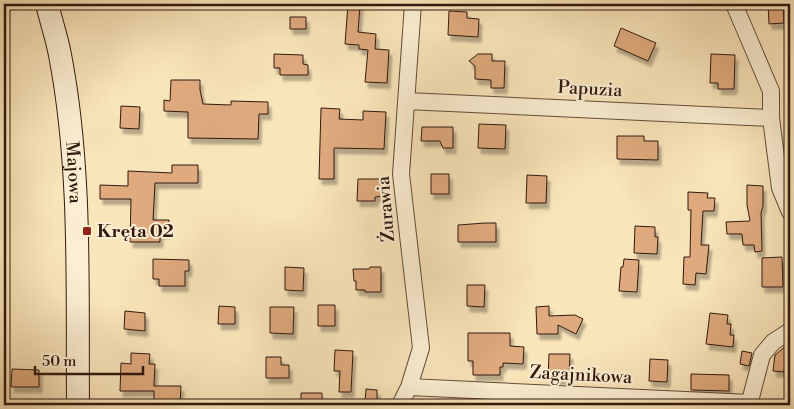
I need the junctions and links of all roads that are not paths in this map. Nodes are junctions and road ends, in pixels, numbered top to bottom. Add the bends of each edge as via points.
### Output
1 (47, 4) edge
2 (413, 4) edge
3 (734, 4) edge
4 (406, 101) junction
5 (771, 118) junction
6 (790, 212) edge
7 (790, 331) edge
8 (409, 387) junction
9 (750, 404) edge
10 (78, 405) edge
11 (400, 405) edge

1 - 10 street, Majowa via 60,54 75,181
2 - 4 street, Żurawia
3 - 5 street via 771,91
4 - 5 street, Papuzia
4 - 8 street, Żurawia via 402,174 421,348
5 - 6 street via 780,188
7 - 9 street via 773,342 762,355
8 - 9 street, Zagajnikowa
8 - 11 street, Żurawia

